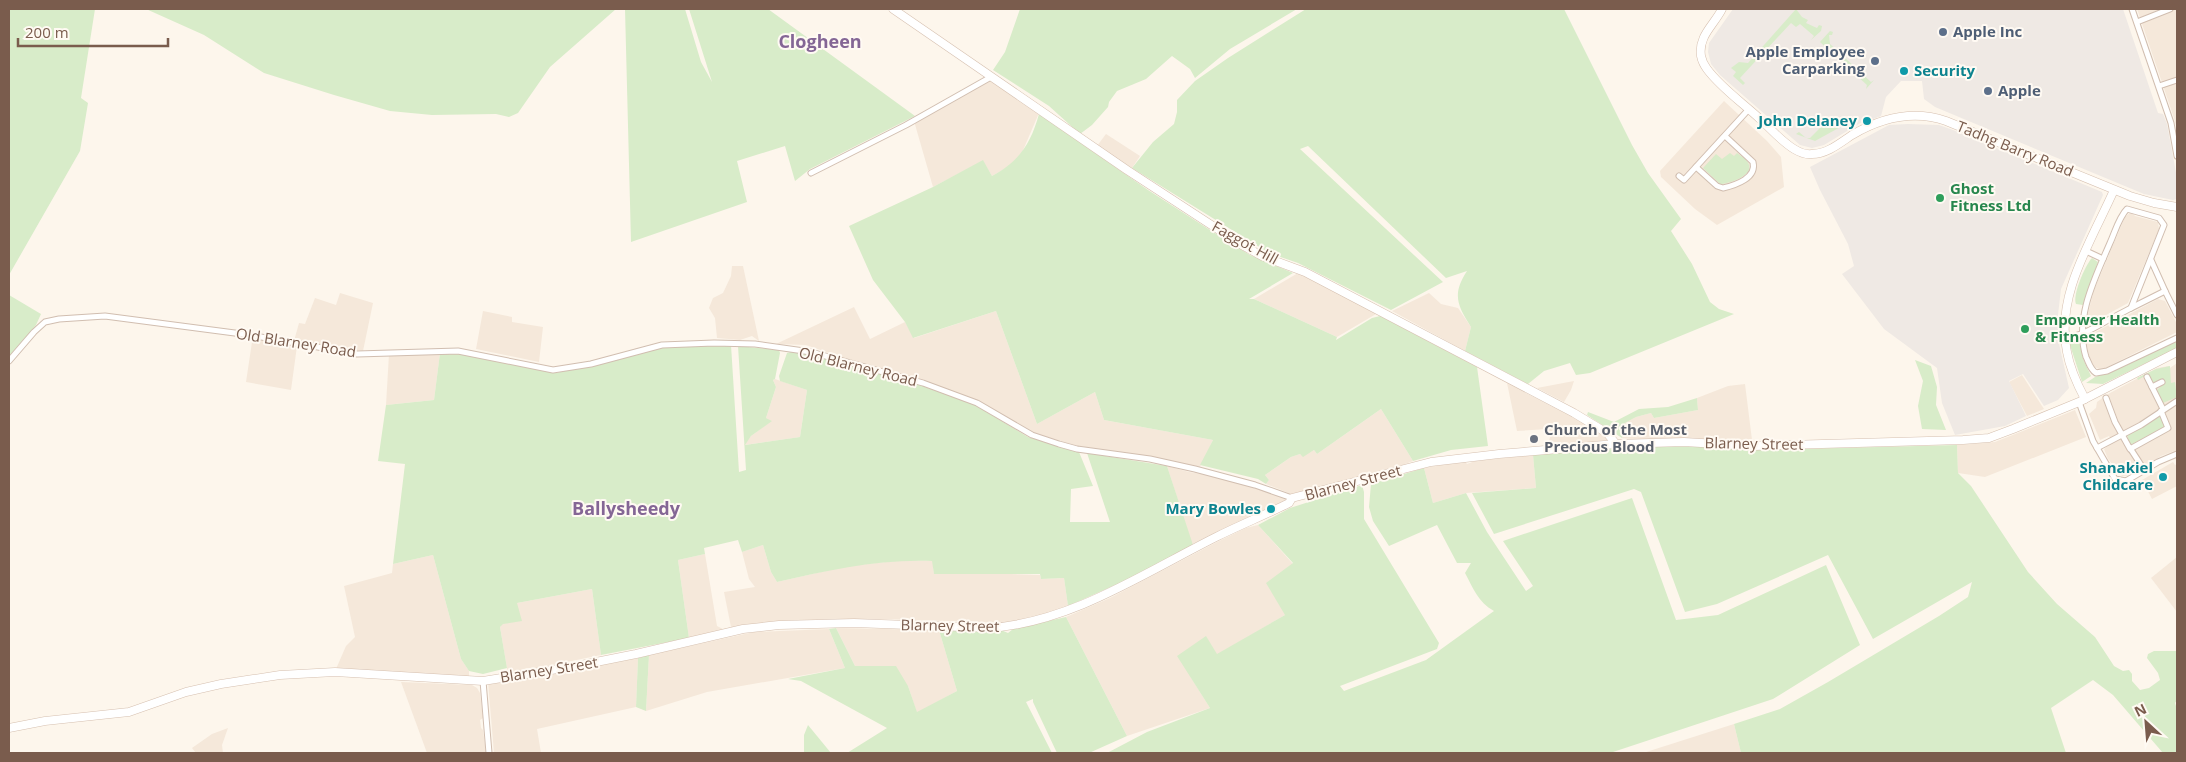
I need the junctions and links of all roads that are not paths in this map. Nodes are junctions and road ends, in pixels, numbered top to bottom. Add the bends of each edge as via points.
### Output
1 (893, 9) edge
2 (2132, 9) edge
3 (2170, 9) edge
4 (1723, 10) edge
5 (2137, 22) junction
6 (991, 77) junction
7 (2177, 80) edge
8 (2159, 86) junction
9 (1749, 109) junction
10 (1725, 136) junction
11 (2177, 156) edge
12 (1696, 167) junction
13 (811, 173) dead end
14 (1680, 176) dead end
15 (2114, 190) junction
16 (2177, 207) edge
17 (2086, 251) junction
18 (2103, 260) junction
19 (2151, 260) junction
20 (2166, 291) junction
21 (2131, 308) junction
22 (2177, 315) edge
23 (2082, 333) junction
24 (2065, 338) junction
25 (2177, 338) edge
26 (2177, 352) edge
27 (9, 361) edge
28 (2147, 377) dead end
29 (2162, 382) dead end
30 (2152, 387) junction
31 (2106, 398) dead end
32 (2082, 400) junction
33 (2177, 401) edge
34 (2162, 410) junction
35 (2122, 435) junction
36 (1616, 444) junction
37 (2097, 448) junction
38 (2130, 448) junction
39 (2177, 454) edge
40 (2141, 465) dead end
41 (1292, 498) junction
42 (483, 680) junction
43 (9, 728) edge
44 (489, 753) edge

1 - 6 street, Faggot Hill
2 - 5 street
3 - 5 street
4 - 9 street, Tadhg Barry Road via 1702,39 1702,58 1710,73
5 - 8 street
6 - 13 street via 906,126
6 - 36 street, Faggot Hill via 1242,245 1305,272 1574,413 1607,433
7 - 8 street
8 - 11 street
9 - 10 street
9 - 15 street, Tadhg Barry Road via 1793,148 1811,154 1828,150 1858,132 1899,117 1946,121
10 - 12 street
10 - 12 street via 1753,162 1750,176 1723,188
12 - 14 street via 1684,180
15 - 16 street, Tadhg Barry Road via 2148,202
15 - 17 street
17 - 18 street
17 - 24 street via 2068,301
18 - 19 street via 2127,208 2159,218 2163,223
18 - 23 street via 2086,306
19 - 20 street
19 - 21 street
20 - 21 street
20 - 22 street
21 - 23 street
23 - 24 street
23 - 25 street via 2089,365 2098,373 2111,370
24 - 32 street
26 - 32 street, Blarney Street
27 - 41 street, Old Blarney Road via 46,322 105,316 250,335 357,354 458,351 552,370 591,364 662,345 754,344 811,352 929,385 977,403 1032,436 1059,444 1195,469
28 - 30 street
29 - 30 street
30 - 34 street
31 - 35 street
32 - 36 street, Blarney Street via 1995,436 1963,440 1753,446 1684,442
32 - 37 street
33 - 34 street
34 - 35 street
34 - 38 street via 2168,428
35 - 37 street
35 - 38 street
36 - 41 street, Blarney Street via 1442,460
37 - 39 street via 2115,479 2121,481
38 - 40 street
41 - 42 street, Blarney Street via 1289,503 1077,608 1028,623 990,628 779,625 743,629 576,666
42 - 43 street, Blarney Street via 335,672 285,675 186,692 129,712
42 - 44 street

